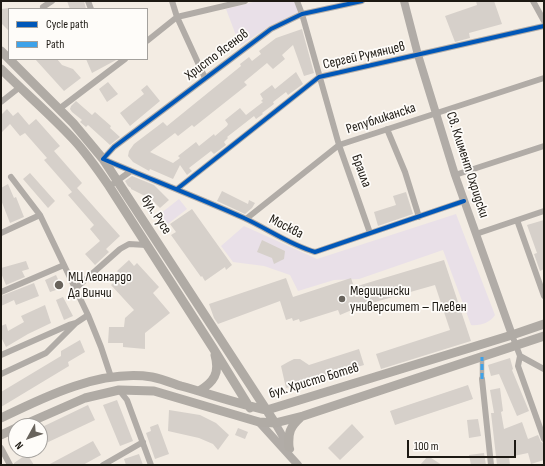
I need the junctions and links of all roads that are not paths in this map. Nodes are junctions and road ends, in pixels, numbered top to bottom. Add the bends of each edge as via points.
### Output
1 (52, 1) edge
2 (172, 1) edge
3 (245, 1) edge
4 (297, 1) edge
5 (362, 1) edge
6 (404, 1) edge
7 (533, 1) edge
8 (43, 6) dead end
9 (302, 14) junction
10 (177, 17) junction
11 (544, 21) edge
12 (544, 26) edge
13 (148, 40) edge
14 (418, 55) junction
15 (10, 60) edge
16 (114, 60) edge
17 (124, 60) edge
18 (117, 66) junction
19 (1, 69) edge
20 (319, 77) junction
21 (205, 78) junction
22 (544, 78) edge
23 (20, 88) junction
24 (1, 102) edge
25 (59, 109) junction
26 (436, 114) junction
27 (387, 129) junction
28 (339, 145) junction
29 (544, 146) edge
30 (103, 160) junction
31 (131, 171) junction
32 (455, 175) junction
33 (11, 177) dead end
34 (117, 180) junction
35 (109, 186) junction
36 (177, 189) junction
37 (464, 201) junction
38 (544, 211) edge
39 (40, 215) junction
40 (419, 216) junction
41 (246, 219) junction
42 (516, 220) junction
43 (1, 233) edge
44 (370, 233) junction
45 (476, 234) junction
46 (146, 246) junction
47 (64, 265) junction
48 (76, 288) junction
49 (1, 292) edge
50 (544, 296) edge
51 (88, 315) junction
52 (76, 323) junction
53 (544, 324) edge
54 (512, 335) junction
55 (544, 336) edge
56 (516, 346) junction
57 (213, 348) junction
58 (1, 355) edge
59 (520, 356) junction
60 (482, 357) junction
61 (544, 369) edge
62 (1, 374) edge
63 (111, 377) junction
64 (482, 379) joint
65 (120, 390) junction
66 (200, 391) junction
67 (248, 406) junction
68 (266, 410) junction
69 (303, 416) junction
70 (1, 418) edge
71 (39, 418) edge
72 (259, 422) junction
73 (275, 423) junction
74 (544, 439) edge
75 (143, 442) junction
76 (289, 447) junction
77 (1, 448) edge
78 (10, 465) edge
79 (103, 465) edge
80 (151, 465) edge
81 (298, 465) edge
82 (490, 465) edge

1 - 8 street
2 - 10 street
3 - 10 street
4 - 9 street, Браила
5 - 9 street, Христо Ясенов
6 - 14 street, Св. Климент Охридски
7 - 11 street
9 - 20 street, Браила
9 - 21 street, Христо Ясенов via 271,29
10 - 13 street
10 - 21 street
12 - 14 street, Сергей Румянцев
14 - 20 street, Сергей Румянцев
14 - 26 street, Св. Климент Охридски
15 - 25 main road, бул. Русе
16 - 18 street
17 - 18 street
18 - 25 street
19 - 23 main road, бул. Русе
20 - 28 street, Браила
20 - 36 street, Сергей Румянцев
21 - 30 street, Христо Ясенов via 114,147
22 - 26 street, Републиканска
23 - 24 street
23 - 35 main road, бул. Русе via 73,139
25 - 30 main road, бул. Русе
26 - 27 street, Републиканска
26 - 32 street, Св. Климент Охридски
27 - 28 street, Републиканска
27 - 40 street via 405,172
28 - 41 street, Републиканска
28 - 44 street, Браила
29 - 32 street
30 - 31 street, Москва
30 - 34 main road, бул. Русе
31 - 34 street
31 - 36 street, Москва
32 - 37 street, Св. Климент Охридски
33 - 39 street
34 - 35 street
34 - 68 main road, бул. Русе
35 - 46 main road, бул. Русе
36 - 41 street, Москва
37 - 40 street, Москва
37 - 45 street, Св. Климент Охридски
38 - 42 street
39 - 43 street
39 - 47 street
40 - 44 street, Москва
41 - 44 street, Москва via 304,249 315,252
42 - 45 street
42 - 50 street
45 - 54 street, Св. Климент Охридски
46 - 48 street via 129,244 120,249
46 - 57 main road, бул. Русе
47 - 48 street
47 - 49 street
48 - 51 street
51 - 52 street
51 - 63 street
52 - 58 street
52 - 62 street via 46,353
53 - 54 main road, бул. Христо Ботев
54 - 56 street
54 - 68 main road, бул. Христо Ботев
55 - 56 main road, бул. Христо Ботев
56 - 59 street
56 - 60 main road, бул. Христо Ботев
57 - 66 main road via 217,366 214,378 210,385
57 - 67 main road, бул. Русе
59 - 61 street
59 - 74 street via 518,366
60 - 64 street
60 - 69 main road, бул. Христо Ботев
63 - 66 main road, бул. Христо Ботев via 154,378
63 - 70 main road, бул. Христо Ботев via 80,385
64 - 82 street
65 - 71 main road, бул. Христо Ботев via 85,398
65 - 72 main road, бул. Христо Ботев via 154,391
65 - 75 street via 127,400
66 - 67 main road, бул. Христо Ботев
67 - 68 main road, бул. Христо Ботев
67 - 72 main road, бул. Русе
68 - 73 main road, бул. Русе
69 - 73 main road, бул. Христо Ботев
69 - 76 main road via 291,427
72 - 73 main road, бул. Христо Ботев
72 - 81 street
73 - 76 street
75 - 79 street
75 - 80 street
76 - 81 street
77 - 78 street

